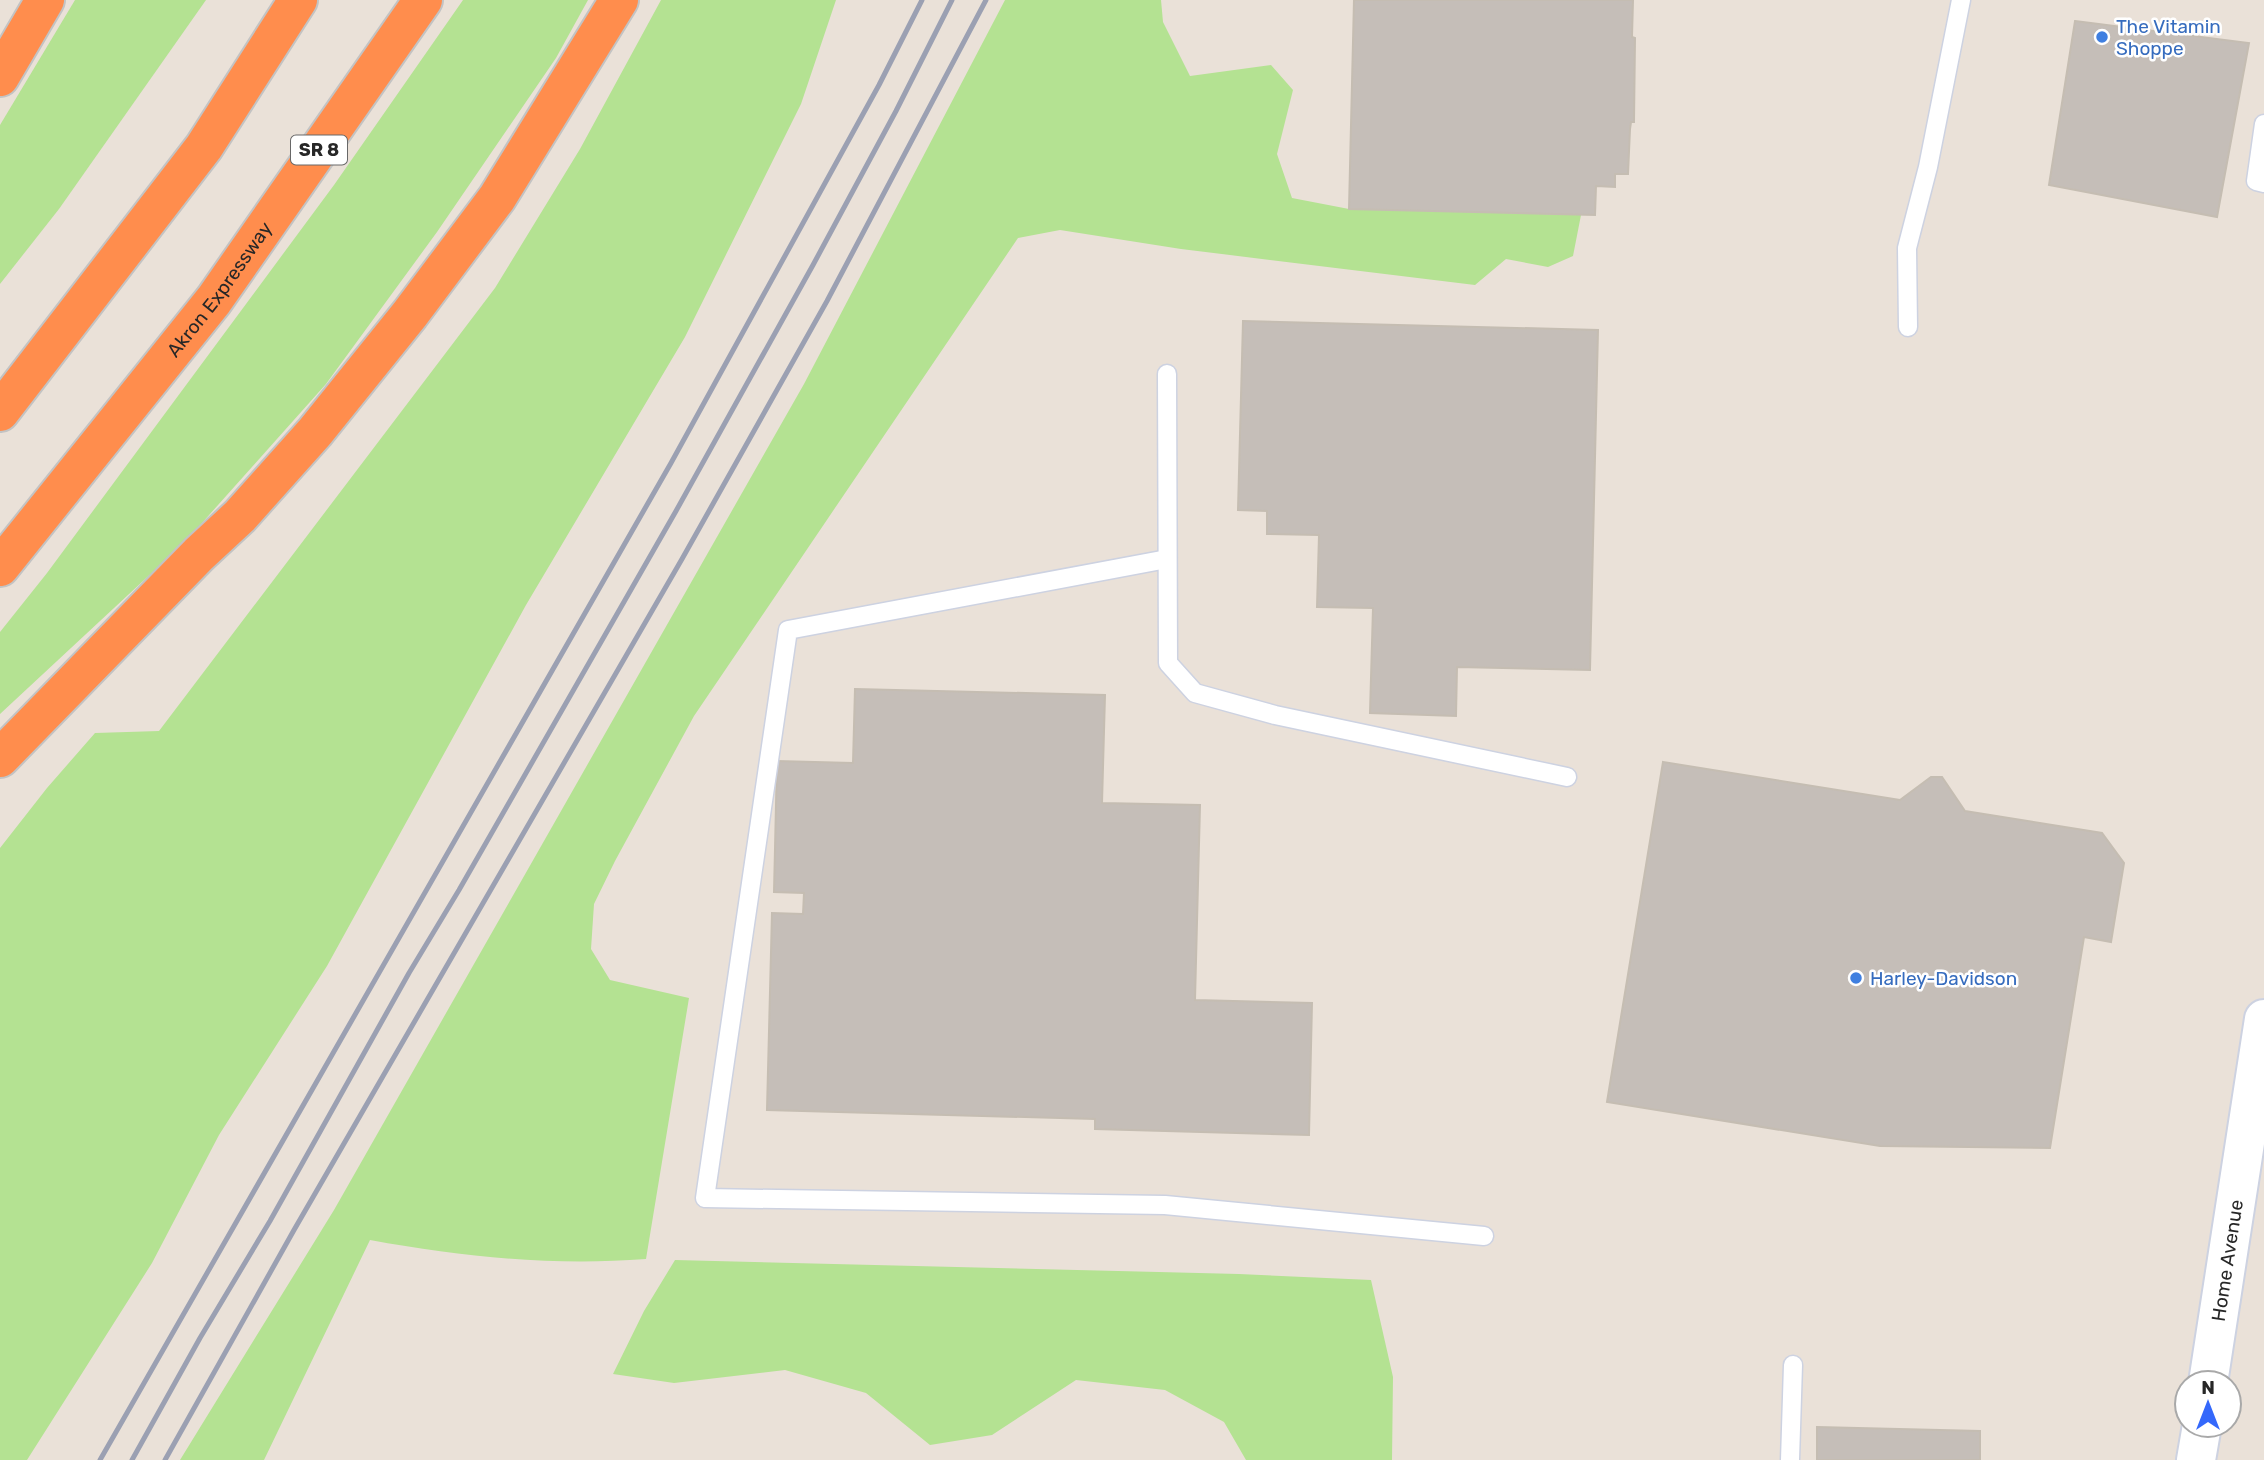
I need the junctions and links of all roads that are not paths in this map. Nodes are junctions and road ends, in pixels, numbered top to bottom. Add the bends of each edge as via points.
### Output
1 (46, 0) edge
2 (298, 0) edge
3 (423, 0) edge
4 (619, 0) edge
5 (1961, 0) edge
6 (0, 77) edge
7 (2264, 124) edge
8 (2264, 183) edge
9 (1908, 327) dead end
10 (1167, 374) dead end
11 (0, 412) edge
12 (1167, 559) junction
13 (0, 567) edge
14 (0, 758) edge
15 (1567, 777) dead end
16 (2264, 1019) edge
17 (1484, 1236) dead end
18 (1793, 1365) dead end
19 (2210, 1369) edge
20 (2200, 1439) edge
21 (1790, 1460) edge
22 (2196, 1460) edge

1 - 6 highway
2 - 11 highway via 204,147
3 - 13 highway, Akron Expressway / SR 8 via 215,300
4 - 14 highway via 497,198 323,422 240,516
5 - 9 lane via 1906,248
7 - 8 lane via 2256,181
10 - 12 lane
12 - 15 lane via 1168,663 1195,693 1275,715
12 - 17 lane via 788,629 705,1198 1165,1205
16 - 19 street, Home Avenue
18 - 21 lane
20 - 22 street

